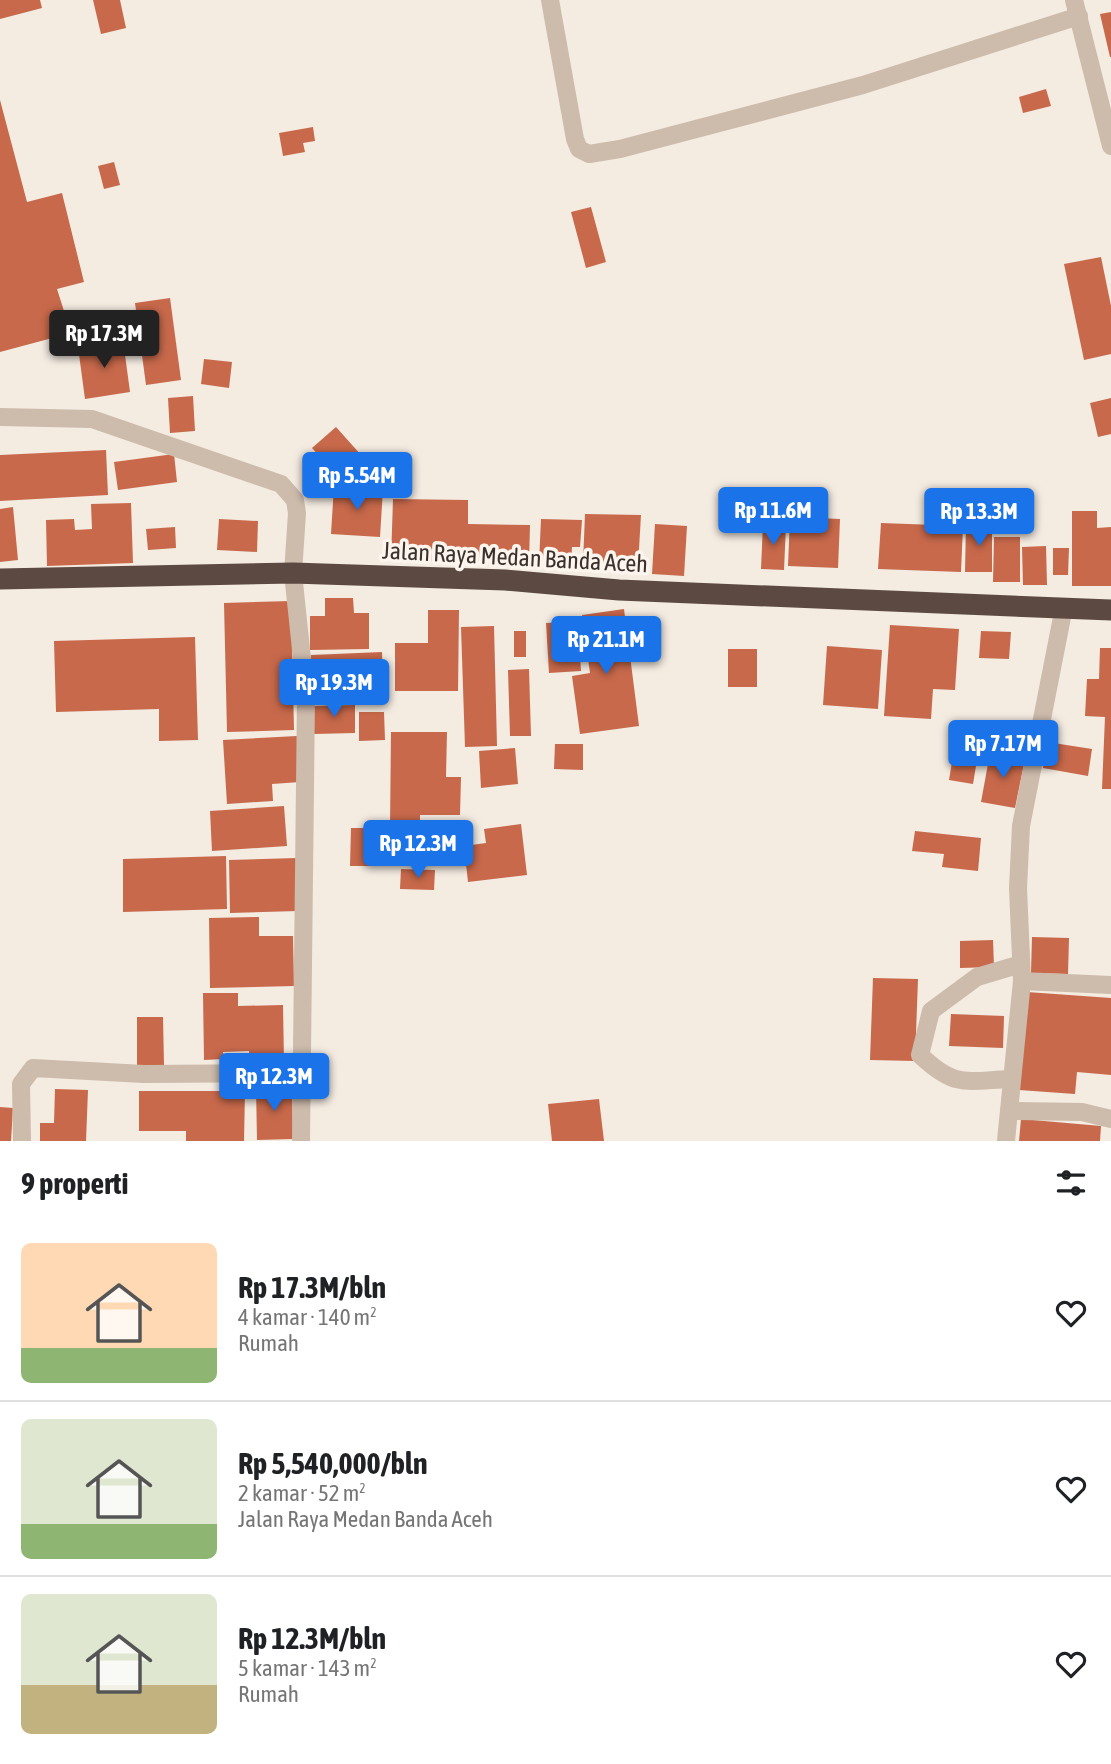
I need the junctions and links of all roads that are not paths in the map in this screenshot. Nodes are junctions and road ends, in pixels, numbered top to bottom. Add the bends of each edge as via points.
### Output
1 (550, 0) edge
2 (1077, 8) edge
3 (1111, 146) edge
4 (0, 417) edge
5 (293, 573) junction
6 (0, 579) edge
7 (1063, 607) junction
8 (1111, 610) edge
9 (1022, 972) junction
10 (1111, 985) edge
11 (300, 1073) junction
12 (1010, 1079) junction
13 (1009, 1111) junction
14 (1111, 1119) edge
15 (22, 1141) edge
16 (302, 1141) edge
17 (1006, 1141) edge

1 - 2 street via 575,139 579,149 589,154 863,85
2 - 3 street
4 - 5 street via 92,419 281,484 295,500 298,542
5 - 6 highway, Jalan Raya Medan Banda Aceh
5 - 7 highway, Jalan Raya Medan Banda Aceh
5 - 11 street via 306,697
7 - 8 highway, Jalan Raya Medan Banda Aceh
7 - 9 street via 1021,826
9 - 10 street
9 - 12 street
9 - 12 street via 977,977 931,1011 920,1055 942,1076 961,1081
11 - 15 street via 144,1074 33,1068 21,1084
11 - 16 street
12 - 13 street
13 - 14 street via 1082,1112
13 - 17 street

